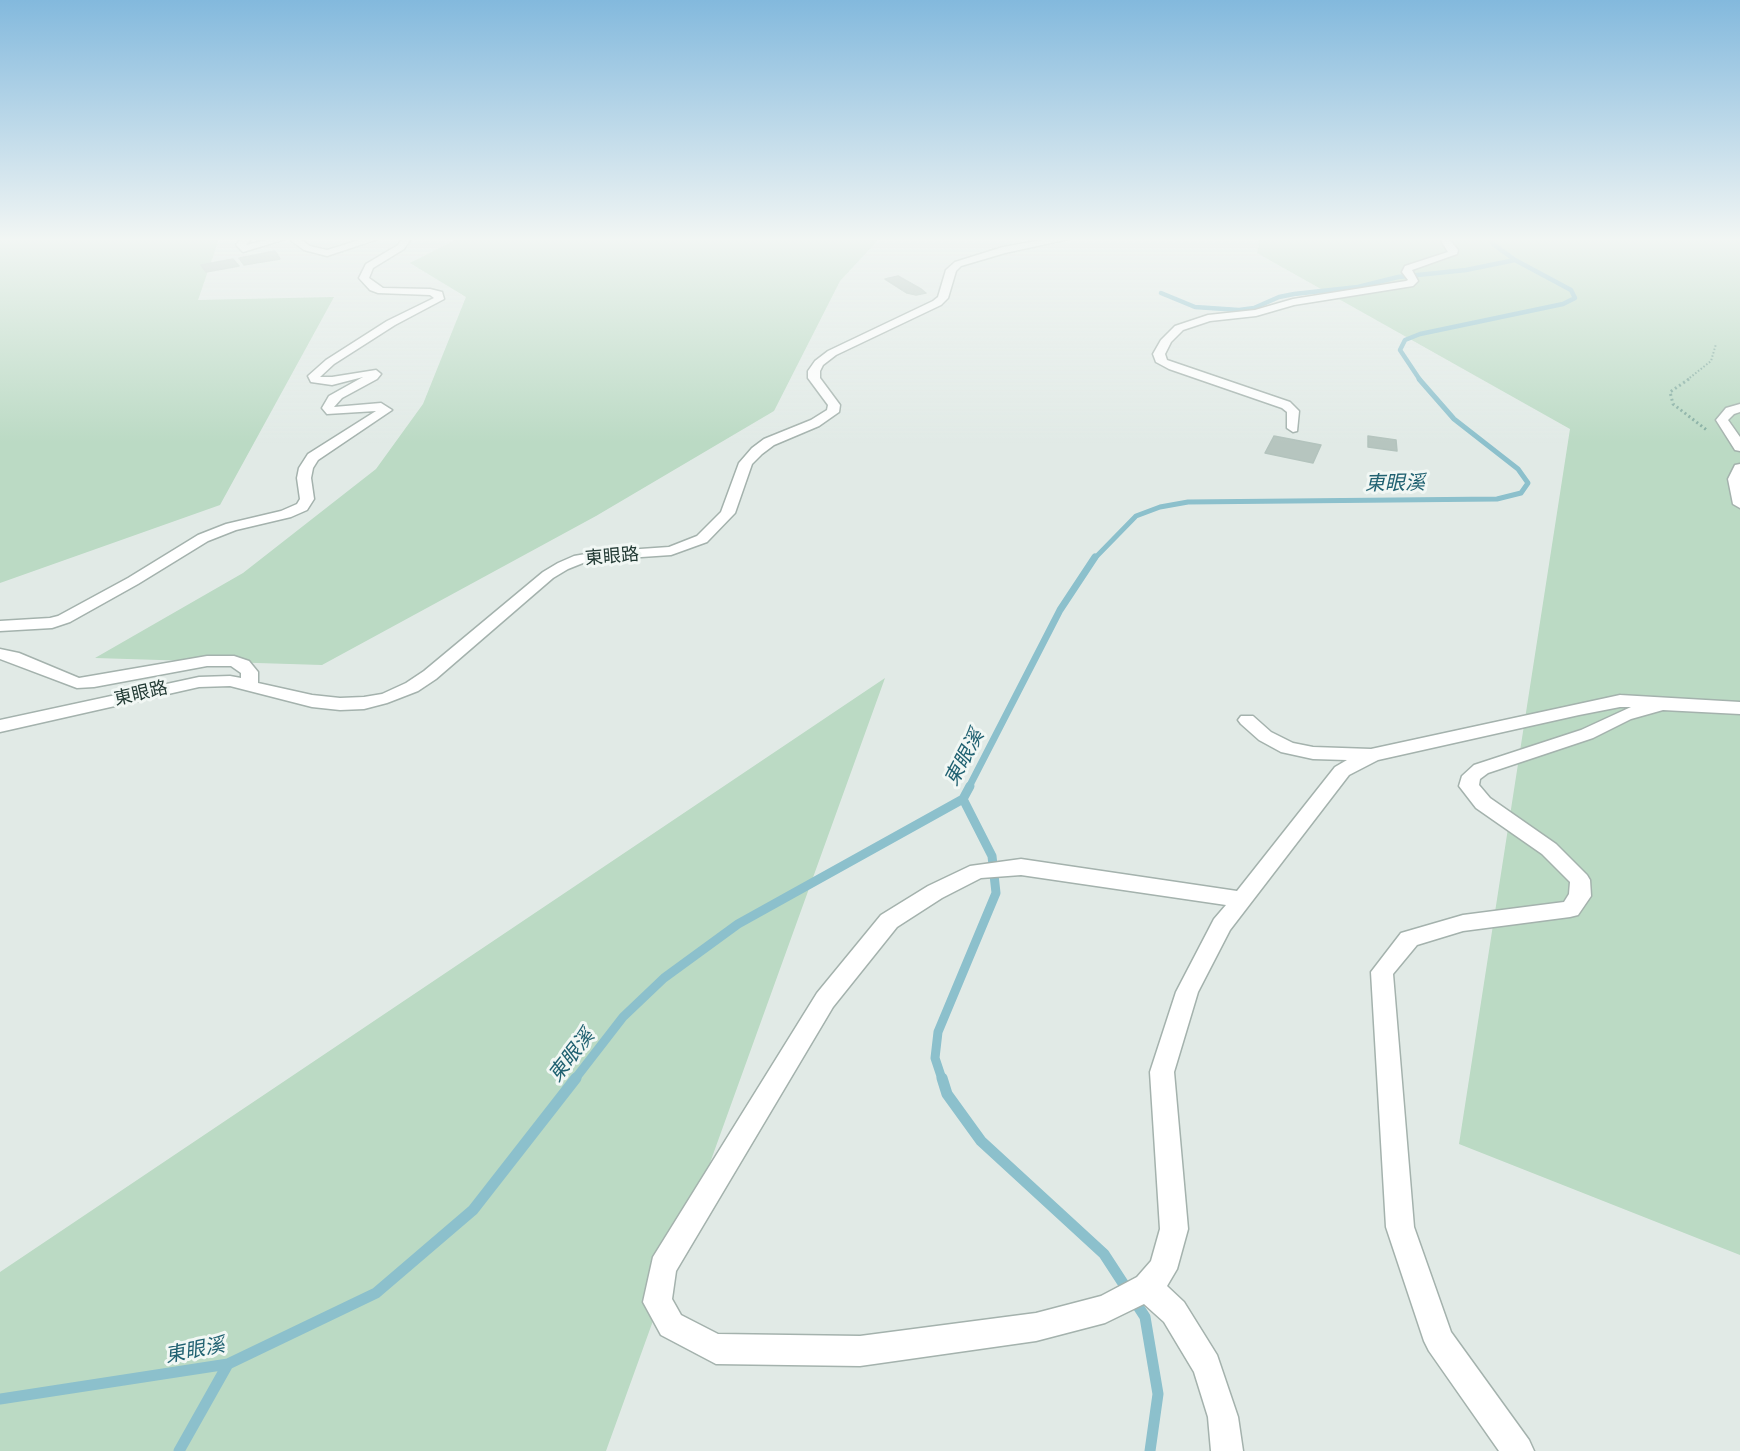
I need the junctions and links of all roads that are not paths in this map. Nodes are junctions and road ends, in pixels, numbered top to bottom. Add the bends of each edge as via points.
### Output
1 (424, 307) edge
2 (929, 307) edge
3 (1278, 307) edge
4 (1740, 408) edge
5 (1293, 428) dead end
6 (1740, 447) edge
7 (1740, 468) edge
8 (1740, 504) edge
9 (0, 626) edge
10 (0, 654) edge
11 (250, 685) junction
12 (1662, 704) junction
13 (1740, 708) edge
14 (1247, 720) dead end
15 (0, 726) edge
16 (1372, 756) junction
17 (1243, 900) junction
18 (1147, 1287) junction
19 (1227, 1451) edge
20 (1518, 1451) edge

1 - 9 street via 391,323 314,376 315,380 333,381 372,372 373,377 338,395 328,408 386,410 309,462 304,478 307,499 297,511 202,538 64,620
2 - 11 street, 東眼路 via 819,363 814,378 834,405 833,412 757,451 743,470 728,513 702,539 671,551 597,556 563,566 430,675 387,698 340,704
3 - 5 street via 1256,314 1208,318 1179,328 1159,354 1162,362 1286,405 1293,411
4 - 6 street via 1730,411 1722,420
7 - 8 street via 1735,479
10 - 11 street via 77,682 207,661 234,661 249,672
11 - 15 street, 東眼路 via 199,682
12 - 13 street
12 - 16 street via 1620,701
12 - 20 street via 1481,769 1471,776 1469,786 1483,803 1549,849 1580,880 1580,896 1570,909 1463,923 1409,939 1382,972 1400,1227 1439,1341
14 - 16 street via 1265,736 1288,748
16 - 17 street via 1342,771
17 - 18 street via 1222,925 1186,992 1162,1072 1174,1229 1163,1269
17 - 18 street via 1021,867 977,871 889,921 825,1000 663,1267 657,1302 671,1325 716,1349 860,1351 1036,1327 1105,1309
18 - 19 street via 1174,1312 1207,1365 1223,1417

